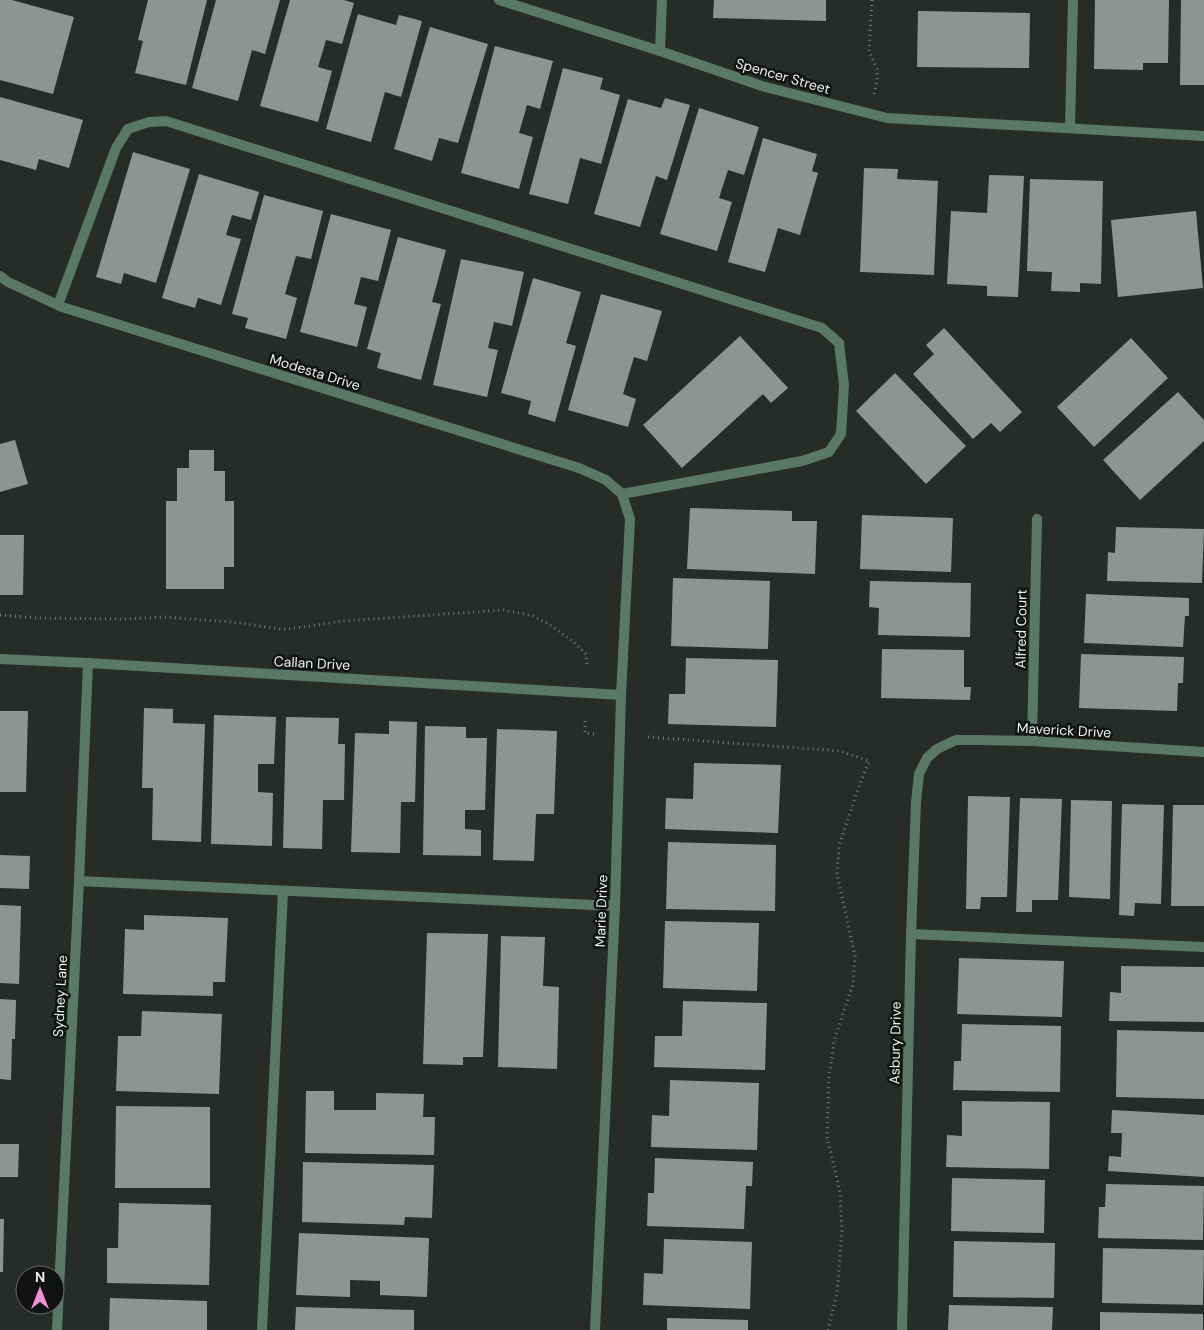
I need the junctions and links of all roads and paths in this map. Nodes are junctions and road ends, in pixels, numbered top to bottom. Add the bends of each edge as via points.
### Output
1 (499, 0) edge
2 (662, 0) edge
3 (872, 0) edge
4 (1073, 0) edge
5 (660, 51) junction
6 (874, 95) dead end
7 (1070, 128) junction
8 (1204, 136) edge
9 (0, 276) edge
10 (58, 305) junction
11 (622, 494) junction
12 (1037, 519) dead end
13 (0, 615) edge
14 (0, 660) edge
15 (88, 664) junction
16 (587, 666) dead end
17 (621, 695) junction
18 (585, 721) dead end
19 (596, 734) dead end
20 (648, 737) dead end
21 (1032, 741) junction
22 (1204, 752) edge
23 (928, 758) joint
24 (79, 881) junction
25 (284, 892) junction
26 (615, 906) junction
27 (911, 934) junction
28 (1204, 947) edge
29 (57, 1330) edge
30 (262, 1330) edge
31 (595, 1330) edge
32 (828, 1330) edge
33 (902, 1330) edge

1 - 5 street, Spencer Street
2 - 5 street
3 - 6 path via 870,51 877,69
4 - 7 street
5 - 7 street, Spencer Street via 762,86 887,118
7 - 8 street, Spencer Street
9 - 10 street, Modesta Drive
10 - 11 street, Modesta Drive via 579,468 606,480
10 - 11 street via 116,148 128,129 149,122 166,121 822,328 839,343 844,385 841,434 830,452 802,461
11 - 17 street, Marie Drive via 630,519
12 - 21 street, Alfred Court
13 - 16 path via 38,618 163,617 289,629 344,621 504,610 533,616 560,632 586,654
14 - 15 street, Callan Drive
15 - 17 street, Callan Drive
15 - 24 street, Sydney Lane
17 - 26 street, Marie Drive
18 - 19 path via 585,733
20 - 32 path via 840,752 869,761 839,846 837,874 855,956 853,984 834,1041 830,1077 827,1138 840,1192 842,1231 836,1292
21 - 22 street, Maverick Drive
21 - 23 street, Maverick Drive via 956,740 937,749
23 - 27 street, Asbury Drive via 919,774 917,789
24 - 25 street
24 - 29 street, Sydney Lane
25 - 26 street
25 - 30 street
26 - 31 street, Marie Drive
27 - 28 street
27 - 33 street, Asbury Drive

